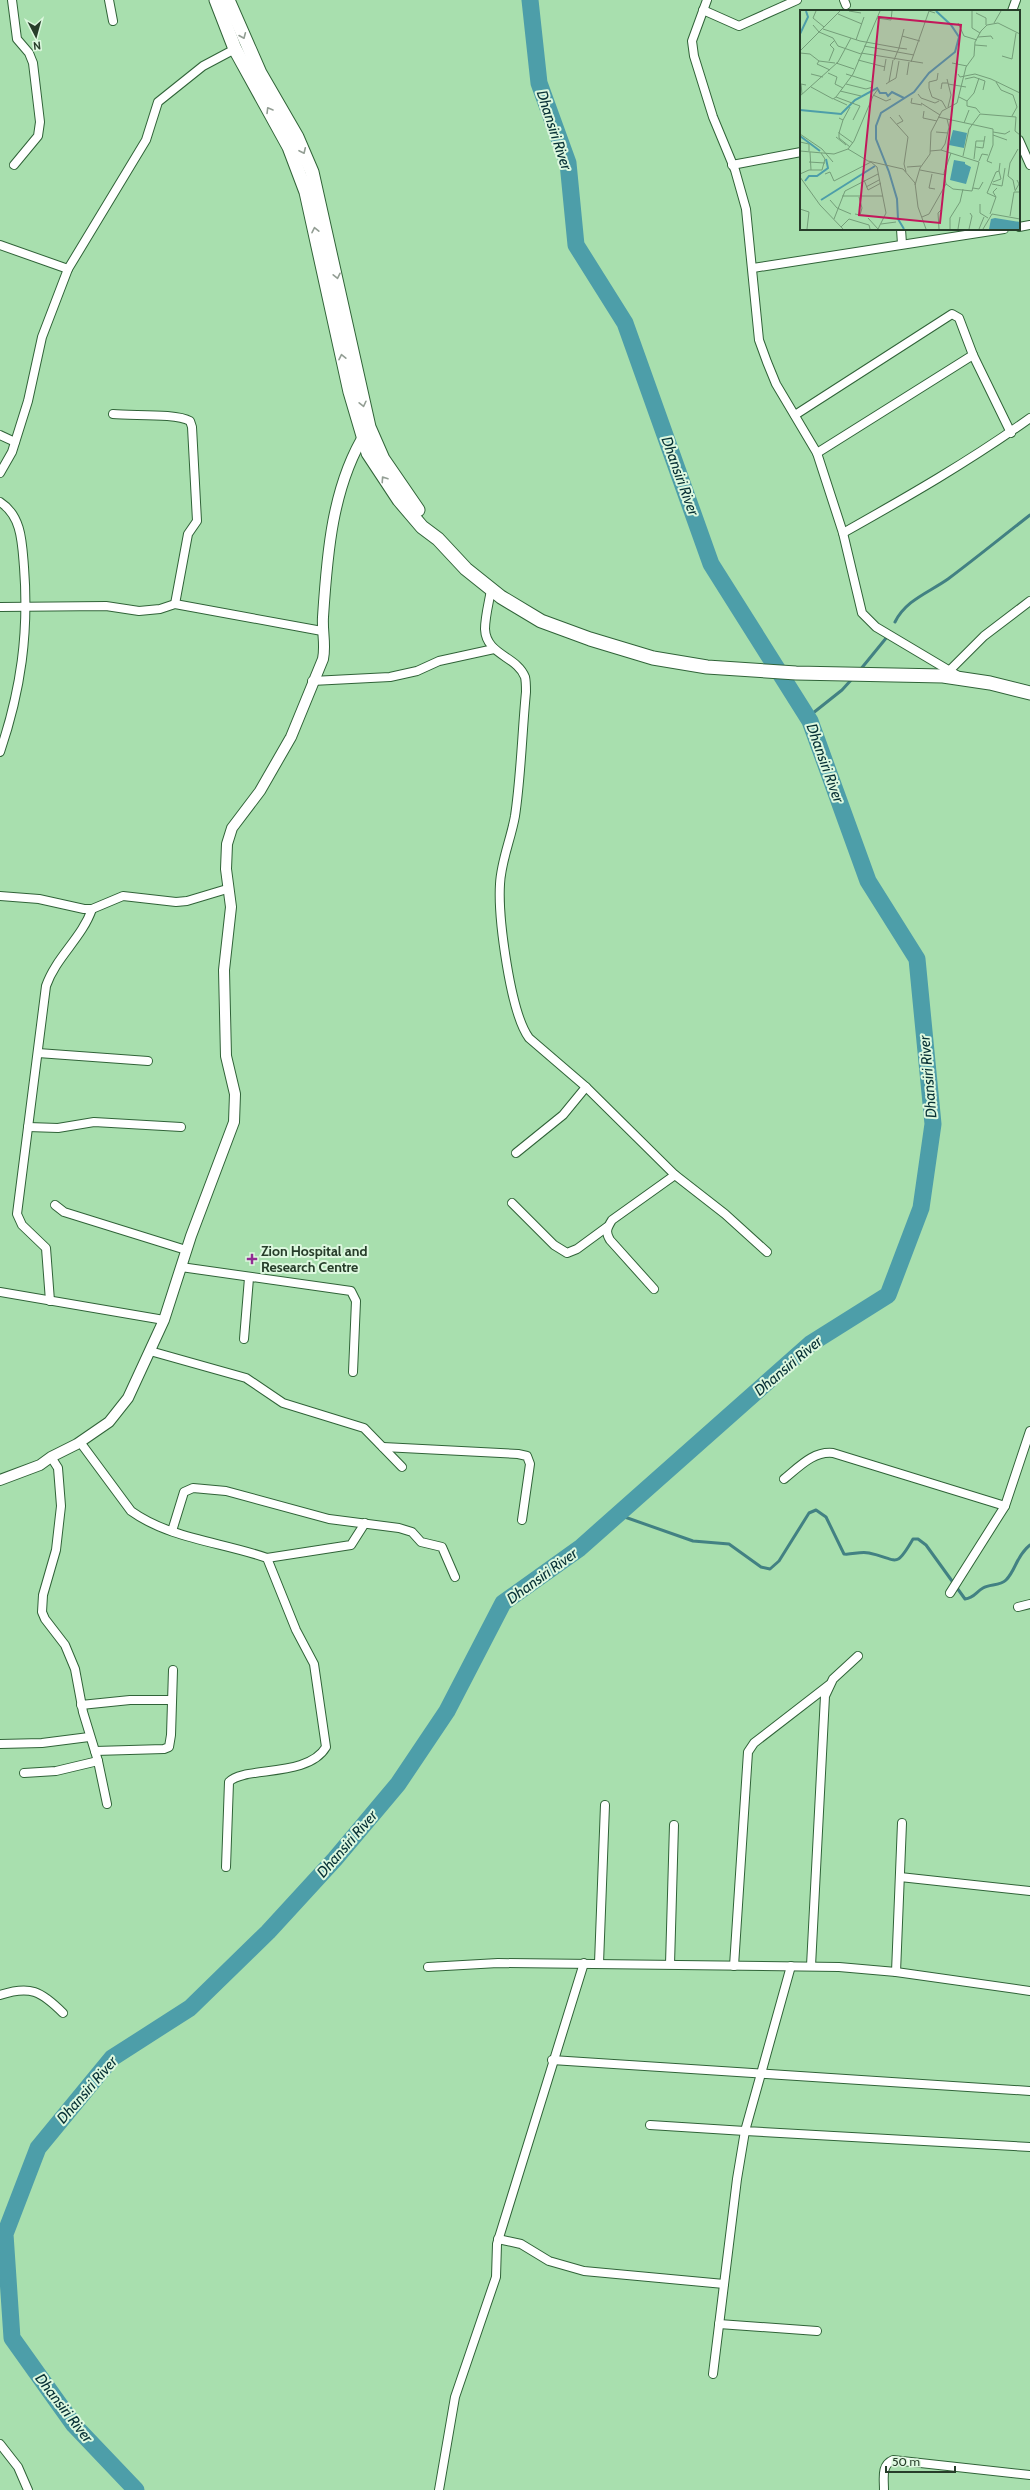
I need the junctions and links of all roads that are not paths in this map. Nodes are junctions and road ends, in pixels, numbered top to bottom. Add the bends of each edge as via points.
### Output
1 (12, 0) edge
2 (109, 0) edge
3 (216, 0) edge
4 (228, 0) edge
5 (707, 0) edge
6 (797, 0) edge
7 (1016, 0) edge
8 (703, 10) junction
9 (1012, 10) edge
10 (113, 21) dead end
11 (235, 49) junction
12 (1020, 142) edge
13 (800, 152) edge
14 (14, 165) dead end
15 (732, 165) junction
16 (1030, 165) edge
17 (1030, 225) edge
18 (1020, 227) edge
19 (901, 230) edge
20 (997, 230) edge
21 (902, 244) junction
22 (0, 246) edge
23 (753, 268) junction
24 (68, 269) junction
25 (974, 355) junction
26 (113, 414) dead end
27 (795, 415) junction
28 (1030, 418) edge
29 (369, 427) junction
30 (1011, 433) junction
31 (0, 435) edge
32 (362, 439) junction
33 (15, 442) junction
34 (817, 453) junction
35 (0, 473) edge
36 (0, 502) edge
37 (843, 533) junction
38 (438, 539) junction
39 (491, 590) junction
40 (1030, 601) edge
41 (175, 604) junction
42 (0, 606) edge
43 (26, 606) junction
44 (322, 631) junction
45 (494, 649) junction
46 (950, 670) junction
47 (962, 678) junction
48 (312, 681) junction
49 (1030, 693) edge
50 (0, 752) edge
51 (227, 889) junction
52 (0, 896) edge
53 (92, 909) junction
54 (38, 1053) junction
55 (148, 1061) dead end
56 (586, 1087) junction
57 (28, 1127) junction
58 (181, 1127) dead end
59 (516, 1153) dead end
60 (674, 1175) junction
61 (512, 1203) dead end
62 (55, 1205) dead end
63 (607, 1227) junction
64 (186, 1250) junction
65 (767, 1252) dead end
66 (181, 1267) junction
67 (249, 1278) junction
68 (654, 1289) dead end
69 (0, 1292) edge
70 (50, 1301) junction
71 (164, 1320) junction
72 (244, 1339) dead end
73 (150, 1351) junction
74 (354, 1372) dead end
75 (1030, 1431) edge
76 (80, 1442) junction
77 (383, 1447) junction
78 (51, 1457) junction
79 (402, 1467) dead end
80 (784, 1479) dead end
81 (0, 1480) edge
82 (1005, 1506) junction
83 (522, 1520) dead end
84 (365, 1523) junction
85 (172, 1531) junction
86 (266, 1558) junction
87 (455, 1577) dead end
88 (950, 1593) dead end
89 (1030, 1604) edge
90 (1018, 1607) dead end
91 (858, 1656) dead end
92 (172, 1670) dead end
93 (829, 1685) junction
94 (172, 1700) junction
95 (81, 1705) junction
96 (89, 1737) junction
97 (0, 1744) edge
98 (95, 1752) junction
99 (98, 1760) junction
100 (24, 1773) dead end
101 (107, 1804) dead end
102 (605, 1805) dead end
103 (902, 1822) dead end
104 (674, 1825) dead end
105 (226, 1867) dead end
106 (900, 1877) junction
107 (1030, 1891) edge
108 (584, 1963) junction
109 (599, 1963) junction
110 (670, 1964) junction
111 (734, 1966) junction
112 (791, 1966) junction
113 (811, 1966) junction
114 (428, 1967) dead end
115 (896, 1972) junction
116 (1030, 1991) edge
117 (0, 1996) edge
118 (63, 2013) dead end
119 (552, 2060) junction
120 (760, 2075) junction
121 (1030, 2091) edge
122 (650, 2126) dead end
123 (745, 2131) junction
124 (1030, 2147) edge
125 (498, 2240) junction
126 (724, 2284) junction
127 (719, 2324) junction
128 (817, 2331) dead end
129 (713, 2374) dead end
130 (0, 2444) edge
131 (1030, 2475) edge
132 (28, 2490) edge
133 (439, 2490) edge
134 (884, 2490) edge

1 - 14 street via 17,39 29,53 33,63 40,122 38,136
2 - 10 street
3 - 11 main road
4 -> 29 main road via 260,73 294,131 312,172
5 - 8 street
6 - 8 street via 739,26
7 - 9 street
8 - 15 street via 692,41 694,56 713,117
11 - 24 street via 203,66 158,102 146,140
32 -> 11 main road via 306,192 289,147
12 - 16 street
13 - 15 street
15 - 23 street via 746,209
17 - 18 street
19 - 21 street
20 - 21 street
21 - 23 street
22 - 24 street
23 - 27 street via 759,340 776,384
24 - 33 street via 42,337 28,401
25 - 27 street via 959,318 956,315 948,316
25 - 30 street
25 - 34 street
26 - 41 street via 186,418 192,427 197,521 188,534
27 - 34 street
28 - 30 street
29 - 32 street
29 - 38 main road via 391,473
30 - 37 street via 943,477
31 - 33 street
38 -> 32 main road via 422,527 385,482
32 - 44 street via 334,514
33 - 35 street
34 - 37 street
36 - 43 street via 13,514 18,523
37 - 46 street via 862,613 876,627
38 - 39 main road via 466,569
39 - 45 street via 485,630 487,641
39 - 47 main road via 520,610 564,630 653,658 707,667 796,673
40 - 46 street via 984,636
41 - 43 street via 160,609 139,611 106,606
41 - 44 street
42 - 43 street
43 - 50 street via 24,654 12,712
44 - 48 street via 325,650
45 - 48 street via 439,660 417,671 390,677
45 - 56 street via 518,666 525,677 526,692 514,817 500,884 500,910 515,997 524,1030 529,1038
46 - 47 street
47 - 49 main road
48 - 51 street via 291,737 260,791 232,828 227,844
51 - 53 street via 176,902 123,896
51 - 64 street via 230,907 224,970 226,1056 235,1094 234,1122
52 - 53 street via 39,899 73,908
53 - 54 street via 81,932 51,970 46,986
54 - 55 street
54 - 57 street
56 - 59 street via 563,1115
56 - 60 street
57 - 58 street via 58,1128 94,1122
57 - 70 street via 18,1214 22,1225 46,1248
60 - 63 street via 612,1220
60 - 65 street via 725,1214
61 - 63 street via 554,1245 567,1253 577,1249
62 - 64 street via 64,1212
63 - 68 street via 610,1240
64 - 66 street
66 - 67 street
66 - 71 street
67 - 72 street
67 - 74 street via 351,1291 356,1301
69 - 70 street
70 - 71 street
71 - 73 street
73 - 76 street via 128,1398 109,1422
73 - 77 street via 246,1378 283,1403 364,1428
75 - 82 street
76 - 78 street
76 - 85 street via 131,1511
77 - 79 street
77 - 83 street via 527,1456 530,1464
78 - 81 street via 40,1465
78 - 95 street via 58,1468 61,1506 56,1550 43,1595 42,1612 71,1656
80 - 82 street via 810,1458 823,1452 833,1453
82 - 88 street
84 - 85 street via 329,1519 226,1490 193,1488 184,1492 182,1496
84 - 86 street via 351,1545
84 - 87 street via 412,1532 421,1542 442,1547
85 - 86 street
86 - 105 street via 299,1637 314,1664 326,1747 322,1753 295,1766 239,1776 229,1782
89 - 90 street
91 - 93 street
92 - 94 street
93 - 111 street via 754,1743 748,1752
93 - 113 street via 824,1696
94 - 95 street via 130,1700
94 - 98 street via 169,1747
95 - 96 street
96 - 97 street via 42,1743
96 - 98 street
98 - 99 street
99 - 100 street via 56,1771
99 - 101 street
102 - 109 street
103 - 106 street
104 - 110 street
106 - 107 street
106 - 115 street
108 - 109 street
108 - 114 street
108 - 119 street
109 - 110 street
110 - 111 street
111 - 112 street
112 - 113 street
112 - 120 street
113 - 115 street
115 - 116 street
117 - 118 street via 30,1990 49,1999
119 - 120 street
119 - 125 street
120 - 121 street
120 - 123 street
122 - 123 street
123 - 124 street
123 - 126 street
125 - 126 street via 521,2244 549,2261 584,2270
125 - 133 street via 496,2277 455,2397
126 - 127 street
127 - 128 street
127 - 129 street
130 - 132 street via 18,2467
131 - 134 street via 893,2460 885,2467

